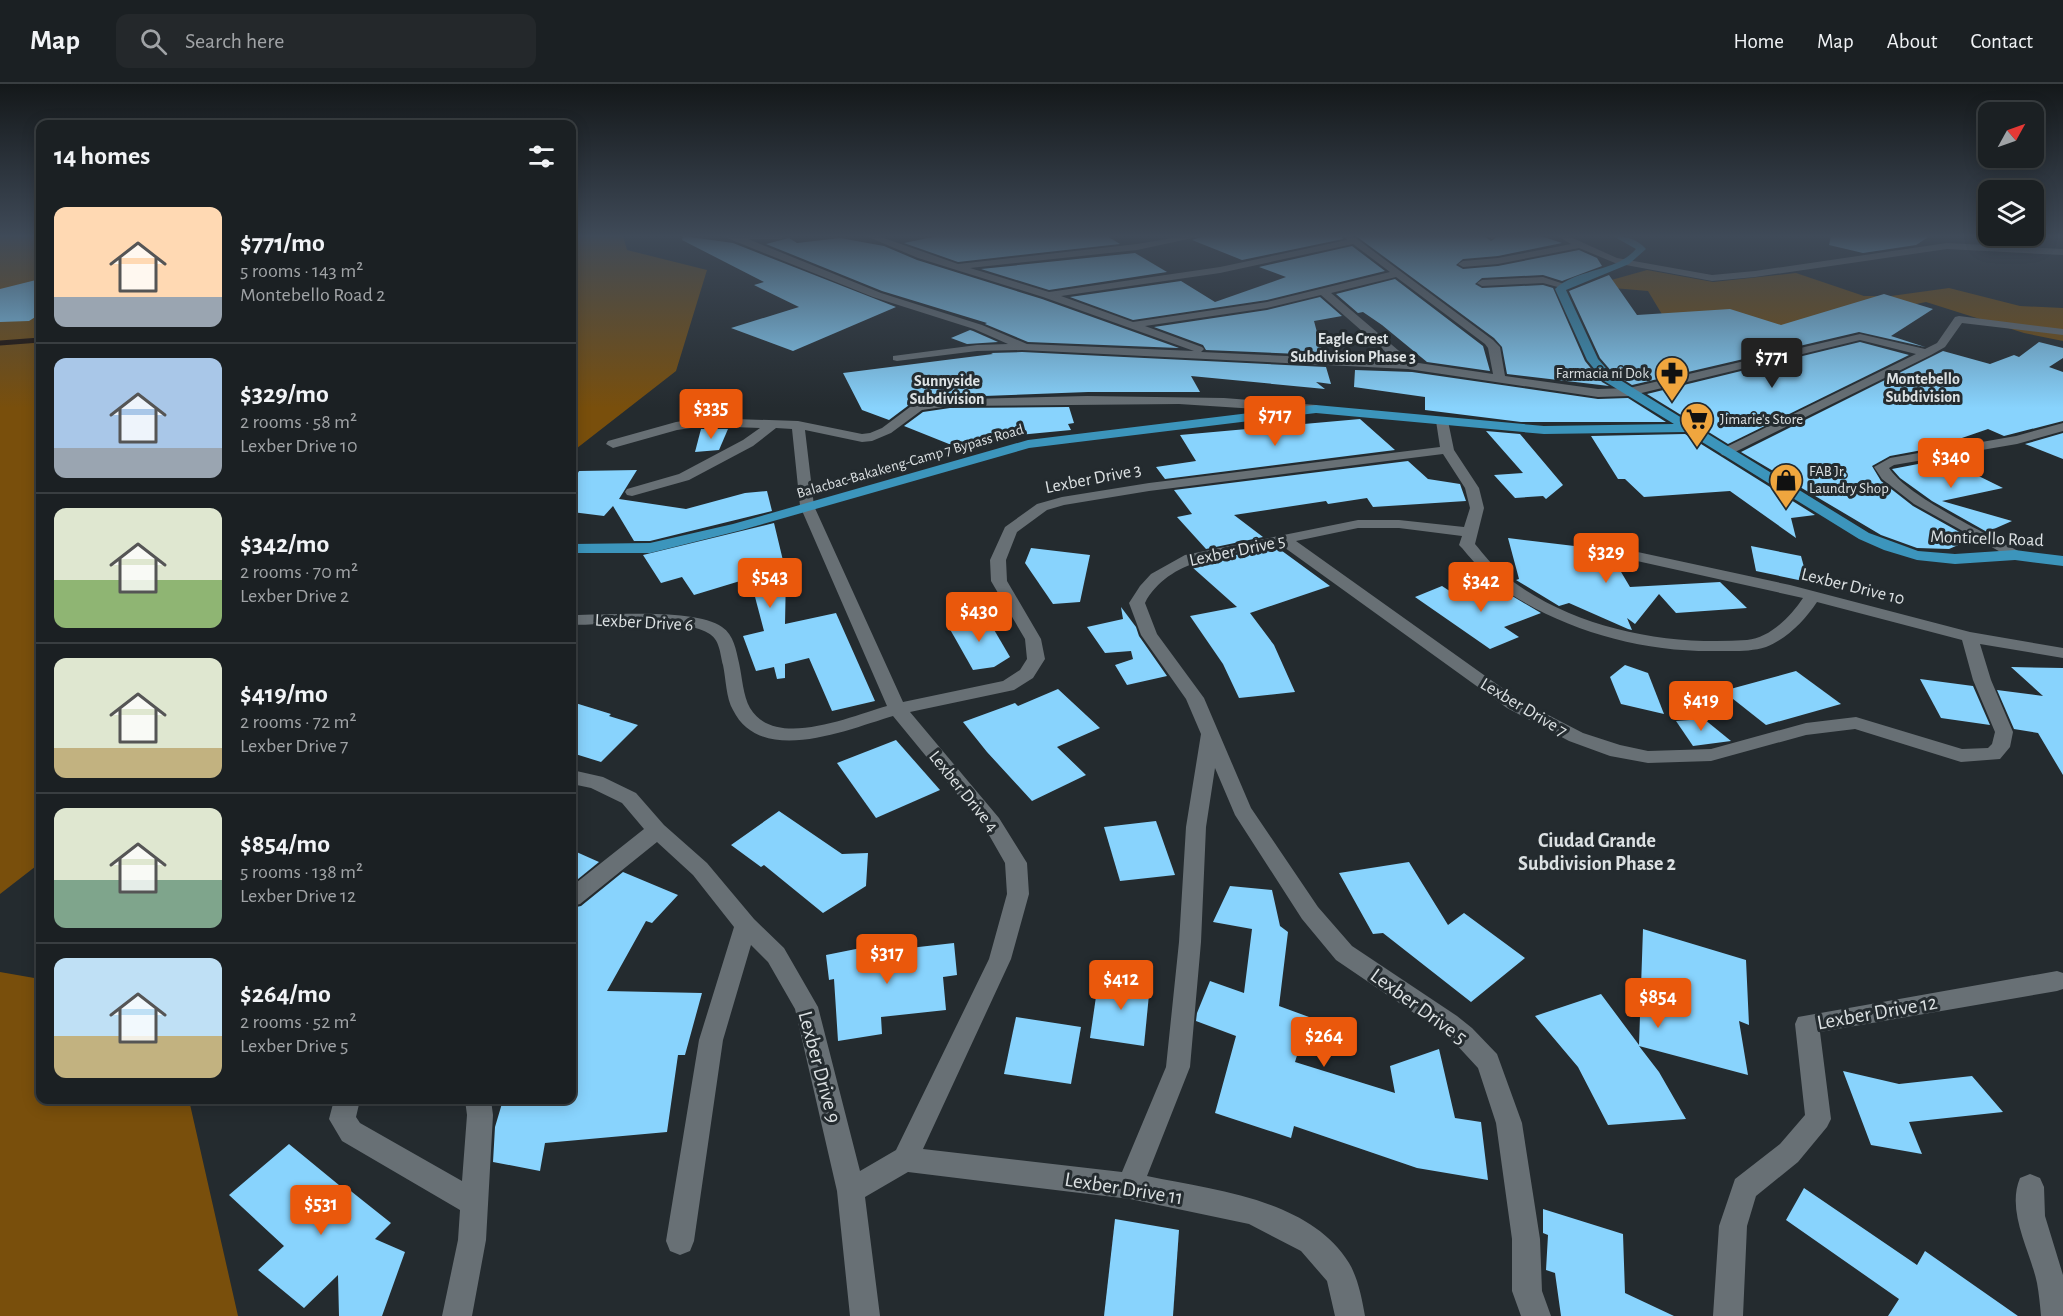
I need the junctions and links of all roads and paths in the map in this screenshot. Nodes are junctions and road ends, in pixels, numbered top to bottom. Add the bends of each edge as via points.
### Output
1 (873, 293) edge
2 (1039, 293) edge
3 (1064, 293) edge
4 (1322, 293) edge
5 (1325, 293) edge
6 (1426, 293) edge
7 (1562, 293) edge
8 (1047, 296) junction
9 (1132, 324) junction
10 (2063, 332) edge
11 (1025, 347) junction
12 (1927, 353) junction
13 (1214, 355) junction
14 (897, 358) dead end
15 (1408, 365) junction
16 (1608, 378) junction
17 (1500, 380) junction
18 (1576, 388) junction
19 (1629, 392) junction
20 (1316, 409) junction
21 (1442, 421) junction
22 (772, 425) junction
23 (798, 425) junction
24 (2063, 427) edge
25 (1692, 428) junction
26 (613, 444) dead end
27 (1447, 450) junction
28 (1727, 452) junction
29 (632, 492) dead end
30 (807, 506) junction
31 (1469, 532) junction
32 (1284, 540) junction
33 (576, 549) edge
34 (2015, 555) junction
35 (1633, 556) dead end
36 (2063, 561) edge
37 (1813, 596) junction
38 (576, 620) edge
39 (1970, 637) junction
40 (2063, 653) edge
41 (897, 709) junction
42 (1210, 734) junction
43 (576, 778) edge
44 (657, 830) junction
45 (576, 894) edge
46 (746, 925) junction
47 (2057, 981) dead end
48 (346, 1104) edge
49 (479, 1104) edge
50 (905, 1159) junction
51 (1130, 1186) junction
52 (2030, 1187) dead end
53 (851, 1191) junction
54 (475, 1203) junction
55 (680, 1241) dead end
56 (457, 1316) edge
57 (865, 1316) edge
58 (1350, 1316) edge
59 (1536, 1316) edge
60 (1728, 1316) edge
61 (2056, 1316) edge

1 - 11 street via 978,327
2 - 8 street
3 - 8 street
4 - 9 street via 1233,311
5 - 15 street
6 - 17 street via 1489,342 1494,348
7 - 16 main road via 1589,351
8 - 9 street
9 - 13 street
10 - 12 street via 1959,319 1941,345
11 - 13 street
11 - 14 street via 977,348
12 - 19 street via 1860,337
12 - 28 street
13 - 15 street
15 - 17 street
16 - 18 street
16 - 19 main road, Monticello Road
17 - 18 street via 1564,390
18 - 19 street via 1598,393
19 - 25 main road, Monticello Road
20 - 21 main road, Balacbac-Bakakeng-Camp 7 Bypass Road
20 - 23 street via 1147,399 950,402 916,408 873,438
20 - 30 main road, Balacbac-Bakakeng-Camp 7 Bypass Road via 1028,444
21 - 25 main road, Balacbac-Bakakeng-Camp 7 Bypass Road via 1544,430
21 - 27 street
22 - 23 street
22 - 26 street via 705,422
22 - 29 street via 748,443 684,477
23 - 30 street, Lexber Drive 4
24 - 34 street via 2018,440 1890,462 1881,467 1892,483
25 - 28 main road, Monticello Road
27 - 31 street via 1472,488 1477,508
27 - 41 street, Lexber Drive 3 via 1149,487 1042,507 1010,530 998,561 999,581 1033,639 1036,659 1027,674 1008,686
28 - 34 main road, Monticello Road via 1831,517 1889,547 1917,555 1955,558
30 - 33 main road, Balacbac-Bakakeng-Camp 7 Bypass Road via 650,548
30 - 41 street, Lexber Drive 4
31 - 32 street, Lexber Drive 5 via 1368,524
31 - 37 street via 1467,545 1501,581 1526,596 1570,617 1653,642 1696,647 1766,641 1805,609
32 - 39 street, Lexber Drive 7 via 1513,704 1576,737 1648,758 1711,755 1806,729 1856,723 1961,756 1994,754 2001,747 2004,732 1982,680
32 - 42 street, Lexber Drive 5 via 1185,560 1143,589 1137,603 1149,635 1195,698
34 - 36 main road, Monticello Road
35 - 37 street, Lexber Drive 10
37 - 39 street, Lexber Drive 10
38 - 41 street, Lexber Drive 6 via 693,622 716,630 726,642 741,709 759,728 784,735 808,734
39 - 40 street, Lexber Drive 10
41 - 50 street, Lexber Drive 4 via 992,823 1016,863 1018,894 1000,959
42 - 51 street via 1196,827 1178,1067
42 - 59 street, Lexber Drive 5 via 1242,810 1330,938 1344,953 1448,1023 1488,1062 1509,1123 1526,1239 1527,1291
43 - 44 street, Lexber Drive 9 via 596,782 629,798
44 - 45 street
44 - 46 street, Lexber Drive 9 via 700,869
46 - 53 street, Lexber Drive 9 via 776,955 806,1007
46 - 55 street via 711,1040
47 - 60 street, Lexber Drive 12 via 1807,1024 1818,1119 1789,1153 1745,1188 1733,1226
48 - 54 street via 342,1119 351,1132
49 - 54 street
50 - 51 street, Lexber Drive 11
50 - 53 street
51 - 58 street, Lexber Drive 11 via 1250,1211 1311,1241 1339,1273
52 - 61 street via 2031,1216 2051,1283
53 - 57 street, Lexber Drive 9
54 - 56 street

